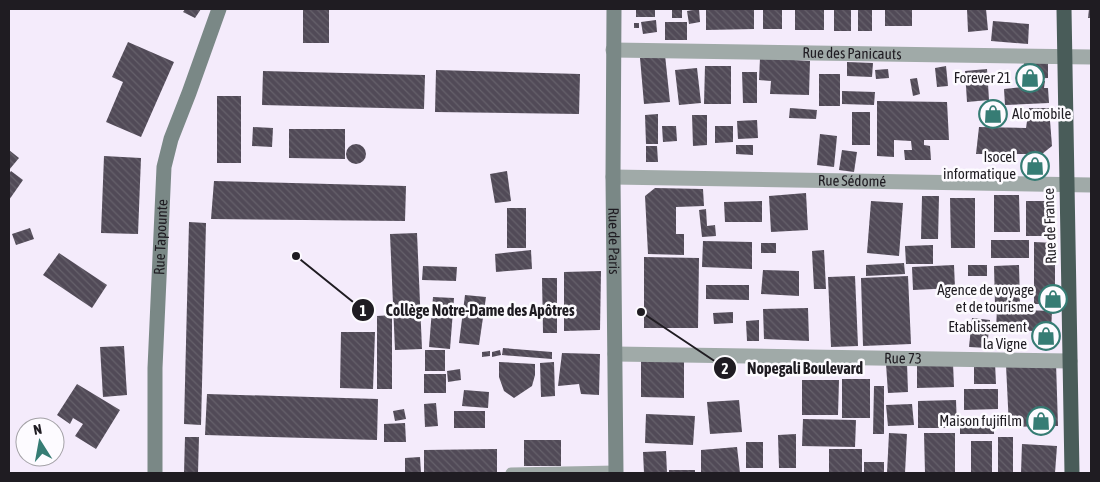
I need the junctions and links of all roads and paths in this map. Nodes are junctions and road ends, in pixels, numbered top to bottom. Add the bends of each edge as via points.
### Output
1 (219, 9) edge
2 (614, 9) edge
3 (1064, 9) edge
4 (613, 50) junction
5 (1065, 57) junction
6 (1091, 57) edge
7 (613, 177) junction
8 (1066, 184) junction
9 (1091, 185) edge
10 (615, 354) junction
11 (1070, 361) junction
12 (616, 472) edge
13 (154, 473) edge
14 (510, 473) edge
15 (569, 473) edge
16 (1072, 473) edge

1 - 13 street, Rue Tapounte via 171,139 164,167
2 - 4 street, Rue de Paris
3 - 5 highway, Rue de France
4 - 5 street, Rue des Panicauts
4 - 7 street, Rue de Paris
5 - 6 street, Rue des Panicauts
5 - 8 highway, Rue de France
7 - 8 street, Rue Sédomé
7 - 10 street, Rue de Paris
8 - 9 street, Rue Sédomé
8 - 11 highway, Rue de France
10 - 11 street, Rue 73
10 - 12 street, Rue de Paris
11 - 16 highway, Rue de France
12 - 15 lane
14 - 15 lane

